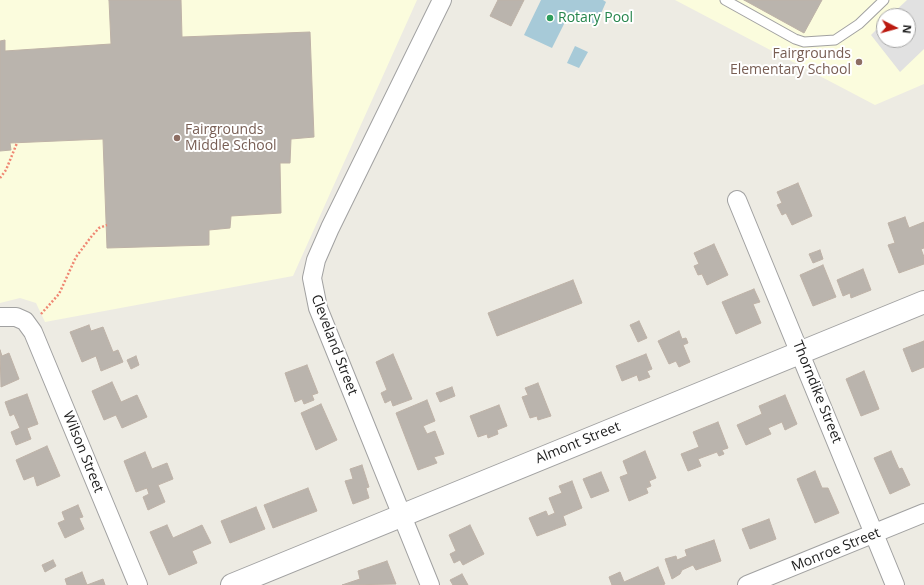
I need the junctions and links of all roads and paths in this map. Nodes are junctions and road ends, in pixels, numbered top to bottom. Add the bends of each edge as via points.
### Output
1 (442, 0) edge
2 (725, 0) edge
3 (884, 0) edge
4 (17, 143) dead end
5 (0, 178) edge
6 (737, 200) dead end
7 (107, 224) dead end
8 (924, 302) edge
9 (0, 317) edge
10 (32, 318) junction
11 (800, 352) junction
12 (924, 513) edge
13 (401, 515) junction
14 (875, 534) junction
15 (138, 585) edge
16 (232, 585) edge
17 (430, 585) edge
18 (747, 585) edge
19 (895, 585) edge

1 - 13 street, Cleveland Street via 330,228 316,260 312,278 318,308
2 - 3 lane via 794,39 804,42 835,40 859,24
4 - 5 path
6 - 11 street, Thorndike Street
7 - 10 path via 90,237 76,257 59,294
8 - 11 street, Almont Street
9 - 10 street
10 - 15 street, Wilson Street via 33,332
11 - 13 street, Almont Street
11 - 14 street, Thorndike Street
12 - 14 street, Monroe Street
13 - 16 street, Almont Street
13 - 17 street, Cleveland Street
14 - 18 street, Monroe Street
14 - 19 street, Thorndike Street

